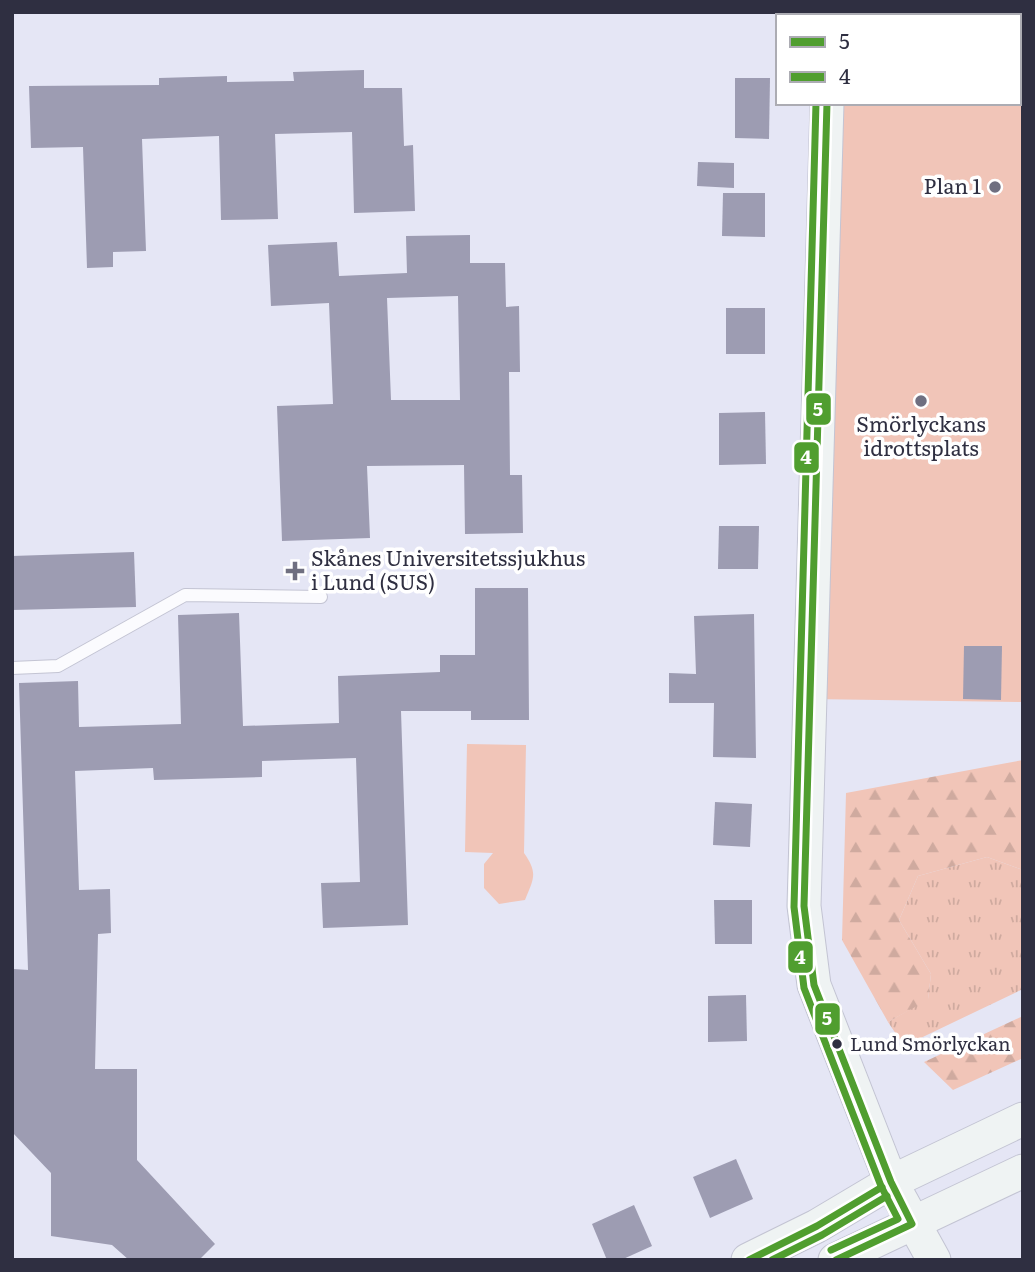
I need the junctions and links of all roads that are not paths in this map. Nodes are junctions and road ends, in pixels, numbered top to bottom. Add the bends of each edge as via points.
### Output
1 (827, 105) edge
2 (321, 597) dead end
3 (12, 668) edge
4 (1023, 1119) edge
5 (1023, 1171) edge
6 (891, 1182) junction
7 (912, 1224) junction
8 (748, 1260) edge
9 (835, 1260) edge
10 (934, 1260) edge

1 - 6 main road via 804,906 814,985
2 - 3 lane via 185,595 58,666
4 - 6 main road
5 - 7 main road
6 - 7 main road
6 - 8 main road
7 - 9 main road
7 - 10 main road

